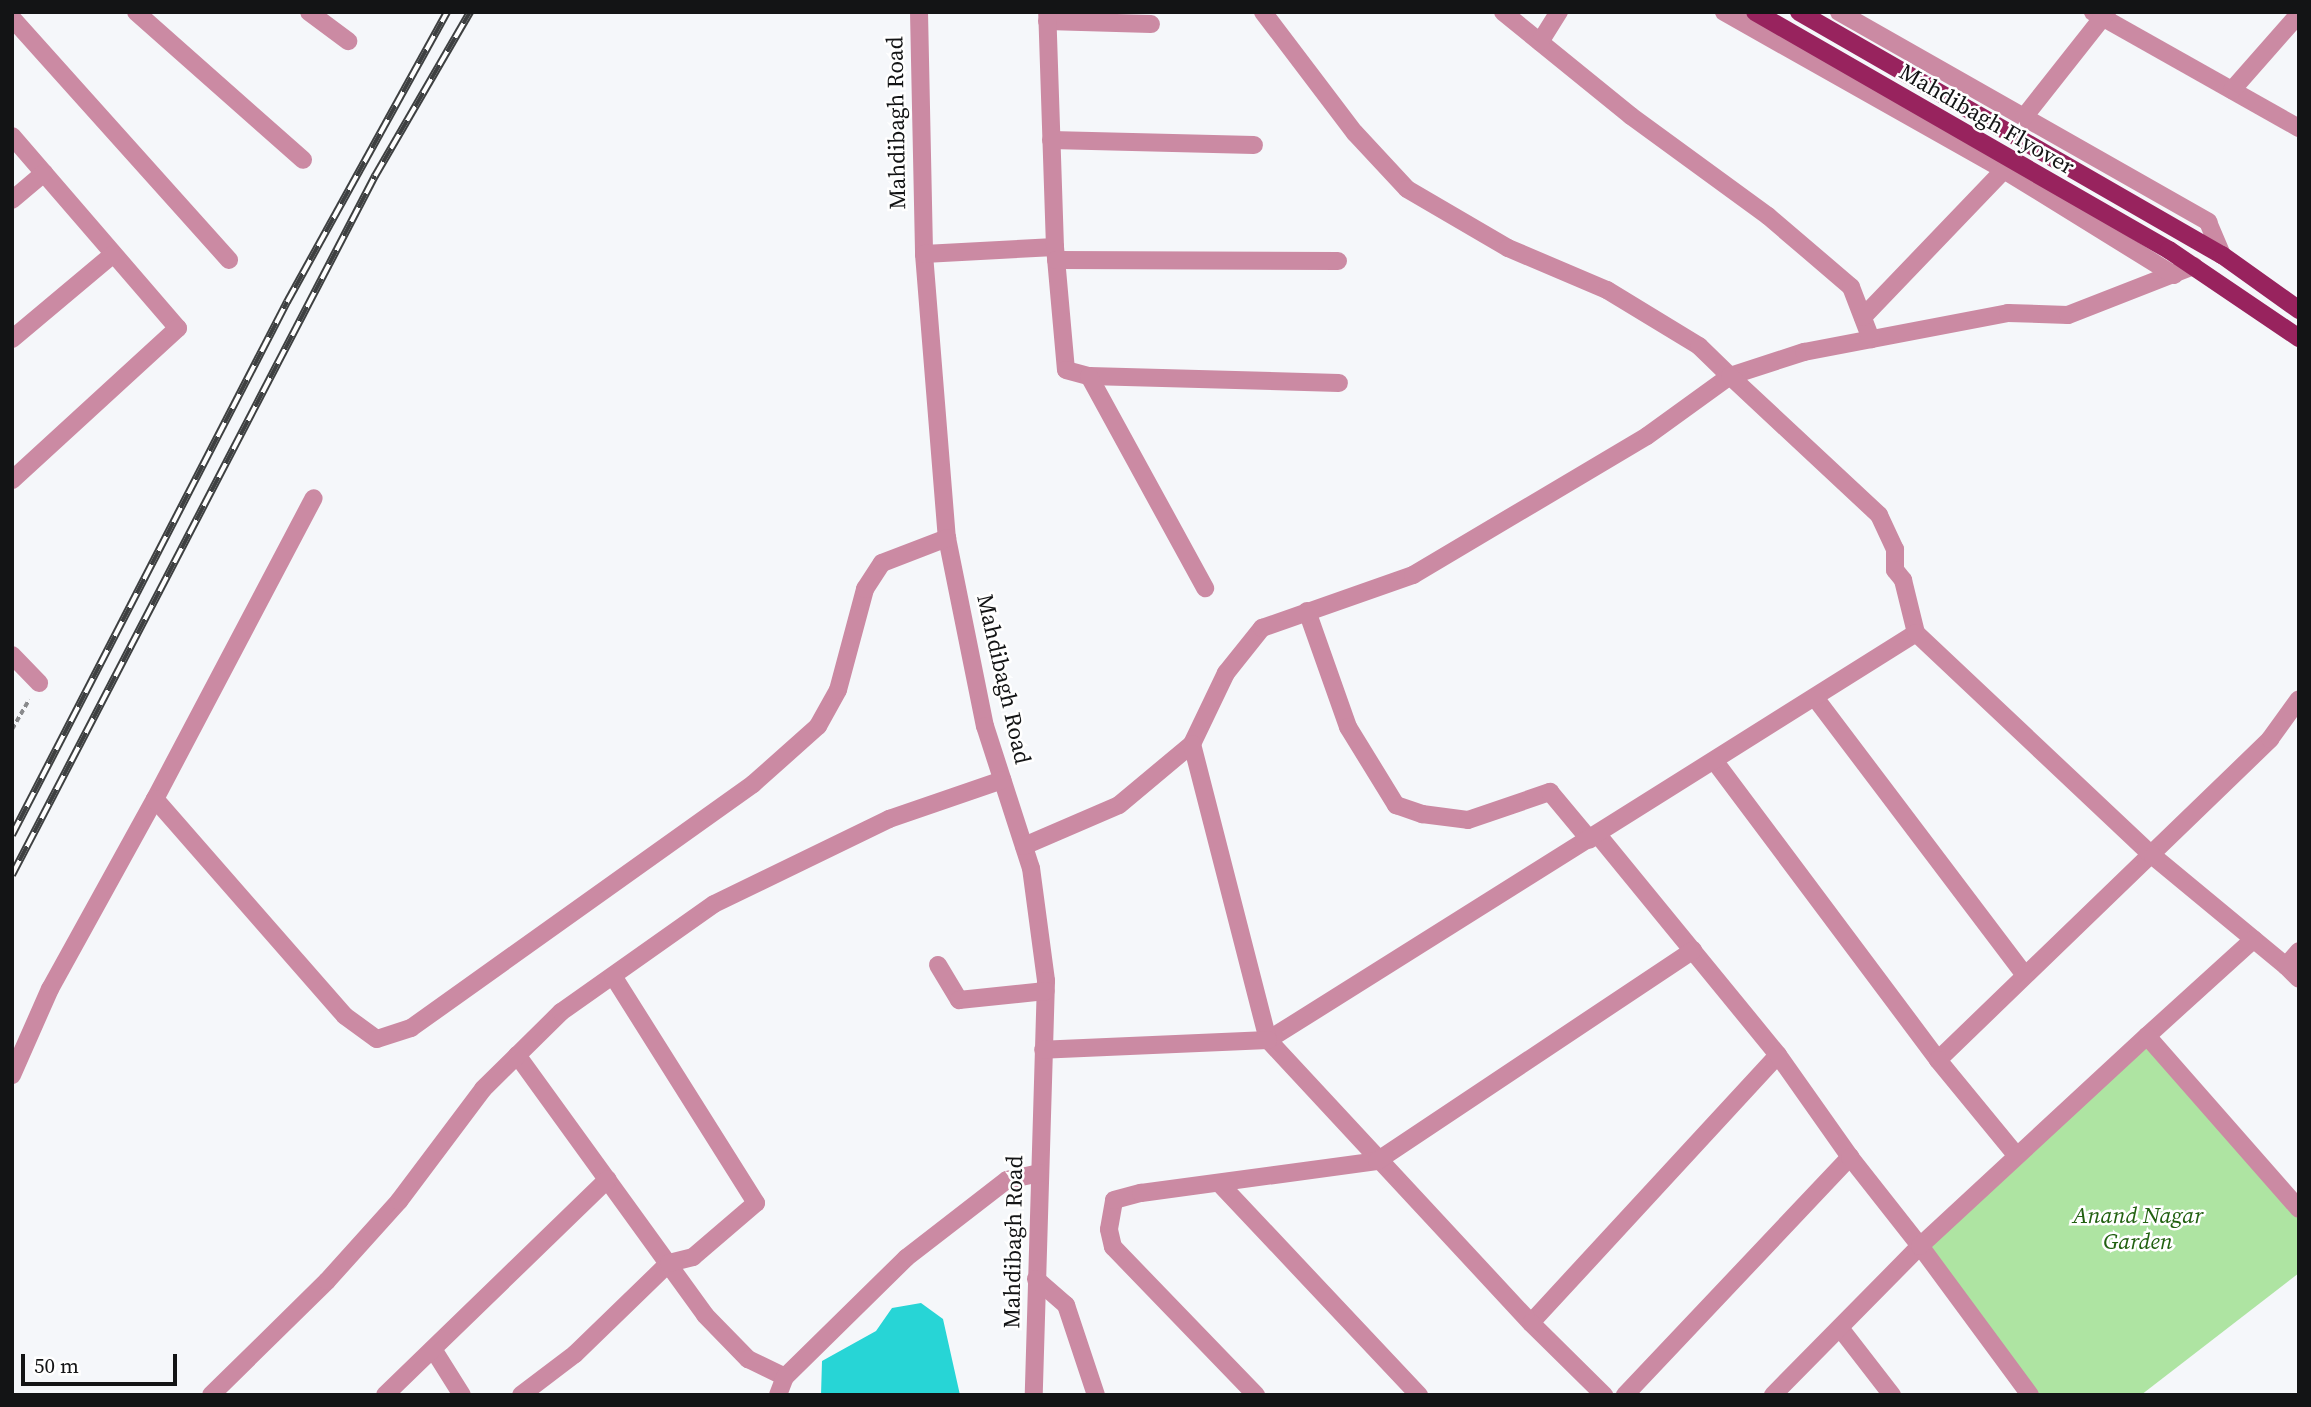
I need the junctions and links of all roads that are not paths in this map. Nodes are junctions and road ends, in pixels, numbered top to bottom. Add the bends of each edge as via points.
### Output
1 (136, 12) edge
2 (309, 12) edge
3 (919, 12) edge
4 (1263, 12) edge
5 (1503, 12) edge
6 (1559, 12) edge
7 (1724, 12) edge
8 (1755, 12) edge
9 (1799, 12) edge
10 (1839, 12) edge
11 (2101, 14) edge
12 (2299, 14) edge
13 (1047, 16) edge
14 (12, 18) edge
15 (1152, 24) dead end
16 (348, 41) dead end
17 (1540, 42) junction
18 (2232, 90) junction
19 (2024, 117) junction
20 (2299, 128) edge
21 (12, 136) edge
22 (1051, 140) junction
23 (1254, 145) dead end
24 (303, 160) dead end
25 (2004, 170) junction
26 (44, 173) junction
27 (12, 200) edge
28 (1055, 253) junction
29 (924, 254) junction
30 (112, 255) junction
31 (2222, 255) junction
32 (229, 260) dead end
33 (1338, 261) dead end
34 (2194, 266) junction
35 (2174, 275) junction
36 (2299, 310) edge
37 (1863, 317) junction
38 (2299, 338) edge
39 (12, 339) edge
40 (1871, 339) junction
41 (1089, 376) junction
42 (1730, 376) junction
43 (1339, 383) dead end
44 (12, 480) edge
45 (314, 498) dead end
46 (947, 538) junction
47 (1205, 589) dead end
48 (1307, 611) junction
49 (1916, 633) junction
50 (12, 655) edge
51 (39, 683) road end
52 (1816, 699) junction
53 (2299, 699) edge
54 (1192, 744) junction
55 (1716, 763) junction
56 (1002, 780) junction
57 (155, 799) junction
58 (1594, 837) junction
59 (1024, 846) junction
60 (2153, 856) junction
61 (2254, 939) junction
62 (1693, 950) junction
63 (2299, 951) edge
64 (938, 965) dead end
65 (2293, 972) edge
66 (2024, 974) junction
67 (613, 976) junction
68 (1045, 991) junction
69 (2147, 1035) junction
70 (1268, 1040) junction
71 (1043, 1050) junction
72 (517, 1055) junction
73 (1778, 1055) junction
74 (1938, 1060) junction
75 (12, 1075) edge
76 (2016, 1155) junction
77 (1850, 1157) junction
78 (1377, 1161) junction
79 (1039, 1173) junction
80 (608, 1179) junction
81 (1221, 1185) junction
82 (2299, 1209) edge
83 (1920, 1246) junction
84 (669, 1263) junction
85 (1036, 1279) junction
86 (1531, 1323) junction
87 (1840, 1328) junction
88 (433, 1349) junction
89 (785, 1377) junction
90 (211, 1395) edge
91 (386, 1395) edge
92 (462, 1395) edge
93 (521, 1395) edge
94 (778, 1395) edge
95 (1034, 1395) edge
96 (1096, 1395) edge
97 (1256, 1395) edge
98 (1419, 1395) edge
99 (1604, 1395) edge
100 (1625, 1395) edge
101 (1773, 1395) edge
102 (1892, 1395) edge
103 (2030, 1395) edge

1 - 24 street
2 - 16 street
3 - 29 street, Mahdibagh Road
4 - 42 street via 1355,133 1407,189 1508,248 1607,290 1699,345
5 - 17 street
6 - 17 street
7 - 25 street
8 - 34 main road, Mahdibagh Flyover
9 - 31 main road, Mahdibagh Flyover
10 - 19 street
11 - 18 street
11 - 19 street
12 - 18 street
13 - 15 street
13 - 22 street
14 - 32 street
17 - 37 street via 1631,116 1778,224 1851,287
18 - 20 street
19 - 31 street via 2208,222
21 - 26 street
22 - 23 street
22 - 28 street
25 - 35 street
25 - 37 street
26 - 27 street
26 - 30 street
28 - 29 street
28 - 33 street
28 - 41 street via 1066,370
29 - 46 street, Mahdibagh Road
30 - 39 street
30 - 44 street via 178,328
31 - 36 main road, Mahdibagh Flyover
34 - 35 street
34 - 38 main road, Mahdibagh Flyover
35 - 40 street via 2068,315 2008,313
37 - 40 street
40 - 42 street via 1804,352
41 - 43 street
41 - 47 street
42 - 48 street via 1636,443 1413,575
42 - 49 street via 1879,515 1895,549 1895,570 1903,580
45 - 57 street
46 - 56 street, Mahdibagh Road via 985,726
46 - 57 street via 882,563 861,602 838,690 818,726 753,784 411,1028 377,1039 345,1016
48 - 54 street via 1262,628 1226,673
48 - 58 street via 1348,727 1396,805 1468,820 1550,792
49 - 52 street
49 - 60 street
50 - 51 street
52 - 55 street
52 - 66 street
53 - 60 street via 2270,739
54 - 59 street via 1119,805
54 - 70 street
55 - 58 street
55 - 74 street
56 - 59 street, Mahdibagh Road
56 - 67 street via 889,819 714,904
57 - 75 street via 50,989
58 - 62 street
58 - 70 street
59 - 68 street, Mahdibagh Road via 1031,868
60 - 61 street
60 - 66 street
61 - 65 street
61 - 69 street
62 - 73 street
62 - 78 street
63 - 65 street
64 - 68 street via 959,1000
66 - 74 street
67 - 72 street via 561,1012
67 - 84 street via 756,1203 693,1257
68 - 71 street, Mahdibagh Road
69 - 76 street
69 - 82 street
70 - 71 street
70 - 78 street
71 - 79 street, Mahdibagh Road
72 - 80 street
72 - 90 street via 482,1089 399,1201
73 - 77 street
73 - 86 street
74 - 76 street
76 - 83 street
77 - 83 street
77 - 100 street
78 - 81 street
78 - 86 street
79 - 85 street, Mahdibagh Road
79 - 89 street via 1007,1180 906,1258
80 - 84 street
80 - 88 street
81 - 97 street via 1114,1200 1109,1229 1113,1247
81 - 98 street
83 - 87 street
83 - 103 street
84 - 89 street via 705,1315 748,1359
84 - 93 street via 575,1354
85 - 95 street, Mahdibagh Road
85 - 96 street via 1066,1305
86 - 99 street
87 - 101 street
87 - 102 street
88 - 91 street
88 - 92 street
89 - 94 street

